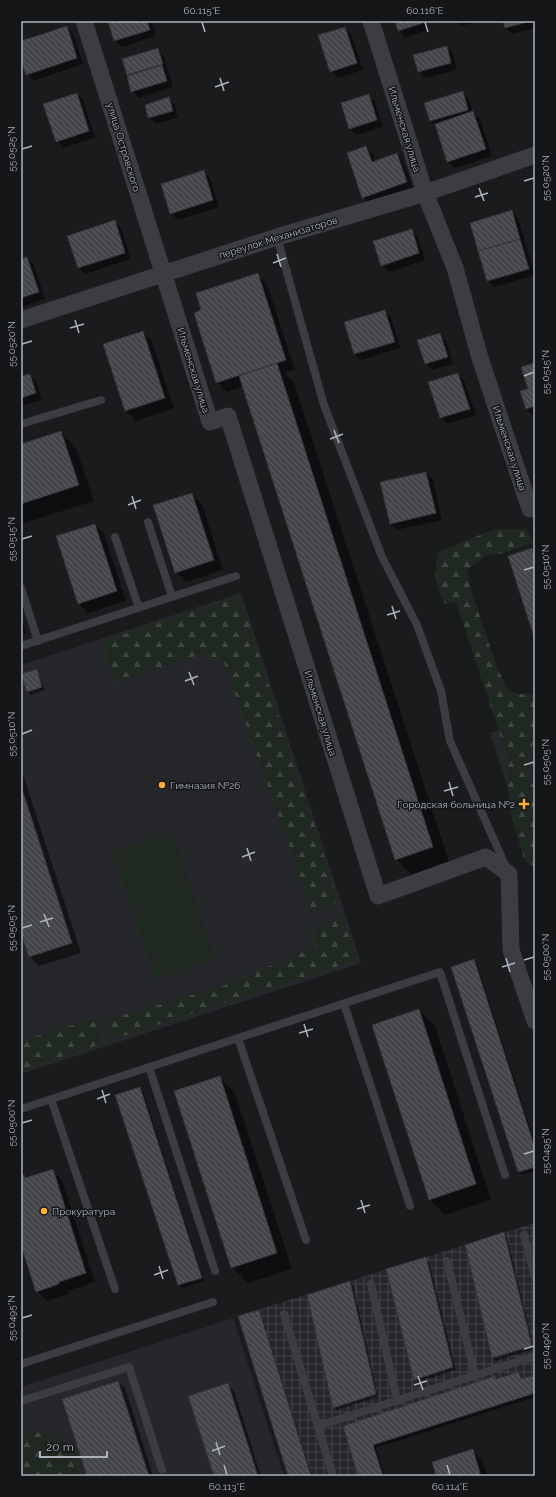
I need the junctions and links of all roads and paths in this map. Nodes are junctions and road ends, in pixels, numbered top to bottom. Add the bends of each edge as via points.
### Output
1 (84, 21) edge
2 (371, 21) edge
3 (535, 155) edge
4 (426, 193) junction
5 (277, 237) junction
6 (163, 273) junction
7 (21, 320) edge
8 (101, 400) dead end
9 (21, 424) edge
10 (530, 509) dead end
11 (148, 522) dead end
12 (115, 537) dead end
13 (236, 576) dead end
14 (21, 588) edge
15 (172, 598) junction
16 (139, 608) junction
17 (38, 641) junction
18 (21, 646) edge
19 (509, 874) junction
20 (344, 1004) junction
21 (535, 1021) edge
22 (238, 1038) junction
23 (149, 1067) junction
24 (51, 1099) junction
25 (21, 1109) edge
26 (505, 1175) dead end
27 (410, 1206) dead end
28 (524, 1235) dead end
29 (306, 1240) dead end
30 (447, 1261) dead end
31 (215, 1271) dead end
32 (535, 1277) edge
33 (370, 1284) dead end
34 (115, 1289) dead end
35 (213, 1302) dead end
36 (284, 1314) dead end
37 (535, 1356) edge
38 (21, 1364) edge
39 (475, 1375) junction
40 (397, 1400) junction
41 (21, 1401) edge
42 (318, 1426) junction
43 (162, 1470) dead end
44 (334, 1476) edge

1 - 6 street, улица Островского
2 - 4 street, Ильменская улица
3 - 4 street, переулок Механизаторов
4 - 5 street, переулок Механизаторов
4 - 10 street, Ильменская улица via 455,268 480,358
5 - 6 street, переулок Механизаторов
5 - 19 lane via 324,405 382,557 417,625 441,691 450,741
6 - 7 street, переулок Механизаторов
6 - 19 street, Ильменская улица via 210,422 228,416 378,896 486,857
8 - 9 lane
11 - 15 lane
12 - 16 lane
13 - 15 lane
14 - 17 lane
15 - 16 lane
16 - 17 lane
17 - 18 lane
19 - 21 street via 511,950
20 - 22 lane
20 - 26 lane via 440,972
20 - 27 lane
22 - 23 lane
22 - 29 lane
23 - 24 lane
23 - 31 lane
24 - 25 lane
24 - 34 lane
28 - 32 lane
30 - 39 lane
33 - 40 lane
35 - 38 lane
36 - 42 lane
37 - 39 lane
39 - 40 lane
40 - 42 lane
41 - 43 lane via 129,1367
42 - 44 lane

